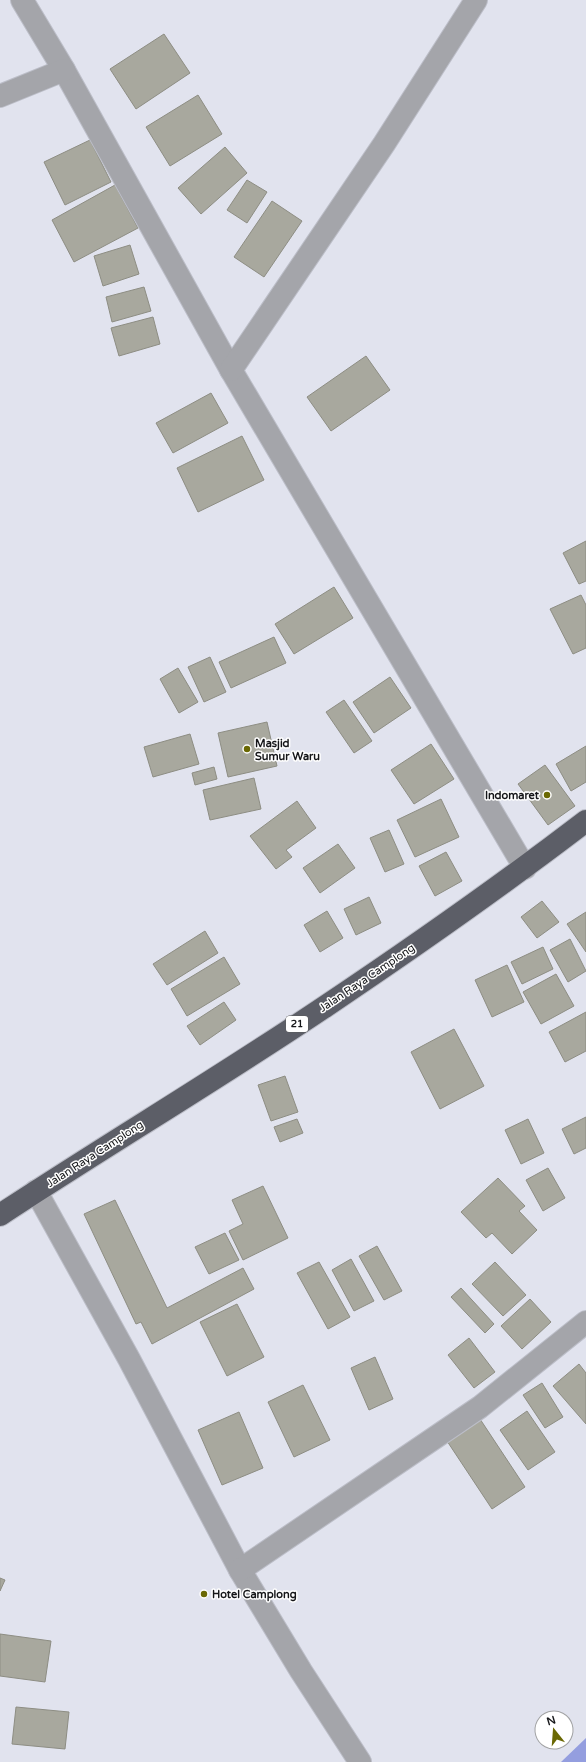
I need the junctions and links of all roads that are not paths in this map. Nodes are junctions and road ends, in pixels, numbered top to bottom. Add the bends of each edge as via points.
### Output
1 (22, 0) edge
2 (476, 0) edge
3 (64, 70) junction
4 (0, 96) edge
5 (231, 370) junction
6 (586, 822) edge
7 (525, 868) junction
8 (36, 1191) junction
9 (0, 1215) edge
10 (586, 1322) edge
11 (240, 1570) junction
12 (360, 1762) edge

1 - 3 street
2 - 5 street via 384,144
3 - 4 street
3 - 5 street
5 - 7 street
6 - 7 highway, Jalan Raya Camplong / 21
7 - 8 highway, Jalan Raya Camplong / 21 via 325,1007
8 - 9 highway, Jalan Raya Camplong / 21
8 - 11 street via 129,1359
10 - 11 street via 480,1407
11 - 12 street

